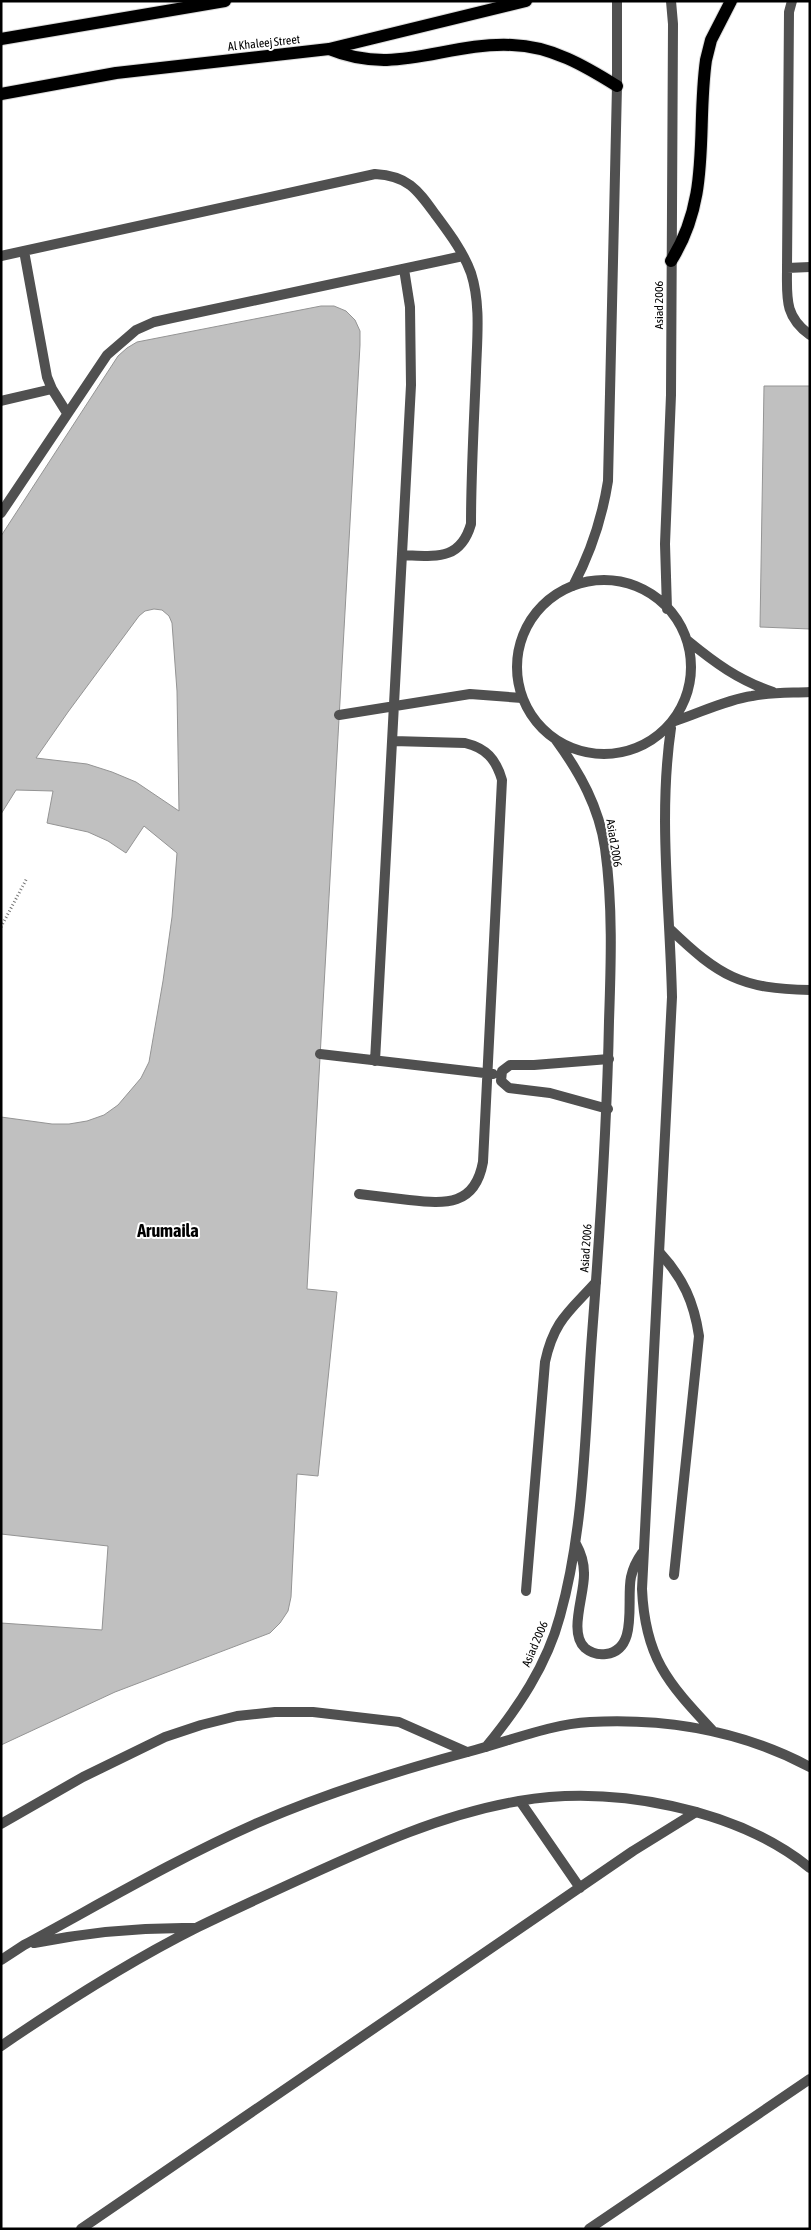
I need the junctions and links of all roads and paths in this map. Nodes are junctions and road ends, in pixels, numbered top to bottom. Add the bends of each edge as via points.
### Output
1 (226, 1) edge
2 (526, 1) edge
3 (617, 1) edge
4 (671, 1) edge
5 (731, 1) edge
6 (792, 1) edge
7 (1, 39) edge
8 (329, 49) junction
9 (617, 86) junction
10 (2, 94) edge
11 (24, 251) junction
12 (1, 256) edge
13 (463, 256) junction
14 (672, 261) junction
15 (810, 267) edge
16 (787, 268) junction
17 (404, 269) junction
18 (810, 335) edge
19 (52, 389) junction
20 (1, 401) edge
21 (67, 413) junction
22 (1, 513) edge
23 (402, 555) junction
24 (573, 586) junction
25 (667, 609) junction
26 (686, 640) junction
27 (810, 692) edge
28 (777, 693) junction
29 (522, 698) junction
30 (394, 708) junction
31 (339, 715) dead end
32 (673, 725) junction
33 (556, 740) junction
34 (393, 741) junction
35 (27, 878) dead end
36 (1, 927) edge
37 (670, 929) junction
38 (810, 990) edge
39 (320, 1054) dead end
40 (609, 1059) junction
41 (375, 1061) junction
42 (488, 1074) junction
43 (501, 1076) junction
44 (608, 1109) junction
45 (360, 1194) dead end
46 (660, 1253) junction
47 (596, 1282) junction
48 (576, 1544) junction
49 (642, 1553) junction
50 (674, 1575) dead end
51 (526, 1591) dead end
52 (712, 1730) junction
53 (486, 1747) junction
54 (467, 1752) junction
55 (810, 1767) edge
56 (520, 1801) junction
57 (696, 1812) junction
58 (1, 1824) edge
59 (810, 1868) edge
60 (580, 1888) junction
61 (197, 1928) junction
62 (24, 1945) junction
63 (1, 1960) edge
64 (1, 2046) edge
65 (810, 2079) edge
66 (81, 2229) edge
67 (589, 2229) edge

1 - 7 main road
2 - 8 main road, Al Khaleej Street
3 - 9 street
4 - 14 street, Asiad 2006
5 - 14 main road via 711,40 706,60 698,192 689,228
6 - 16 street via 789,12
8 - 9 main road via 360,60 393,61 471,47 514,45 556,54
8 - 10 main road, Al Khaleej Street via 116,73
9 - 24 street via 608,481 596,535
11 - 12 street
11 - 13 street via 375,174 403,179 415,188
11 - 19 street via 44,364
13 - 17 street
13 - 23 street via 471,273 477,307 471,524 463,544 454,551 435,556
14 - 25 street, Asiad 2006 via 665,544
15 - 16 street
16 - 18 street via 790,314
17 - 21 street via 154,322 136,330 107,355
17 - 23 street via 412,346
19 - 20 street
19 - 21 street
21 - 22 street
23 - 30 street
24 - 25 street via 593,580 627,582 653,594
24 - 29 street via 540,607 520,640 516,679
25 - 26 street
26 - 28 street via 729,672
26 - 32 street via 692,668 688,696
27 - 28 street
28 - 32 street via 725,702
29 - 30 street via 470,694
29 - 33 street via 542,729
30 - 31 street
30 - 34 street
32 - 33 street via 654,740 616,753 595,753
32 - 37 street via 665,781 664,824
33 - 40 street, Asiad 2006 via 583,780 593,802 605,849 611,950
34 - 41 street
34 - 42 street via 476,746 494,759 501,774
35 - 36 path
37 - 38 street via 719,971 748,984 780,990
37 - 46 street via 672,997
39 - 41 street
40 - 43 street via 510,1064
40 - 44 street, Asiad 2006
41 - 42 street
42 - 43 street
42 - 45 street via 484,1162 474,1187 464,1196 444,1203
43 - 44 street via 509,1088 550,1093
44 - 47 street, Asiad 2006
46 - 49 street
46 - 50 street via 673,1267 691,1299 699,1336
47 - 48 street, Asiad 2006
47 - 51 street via 561,1319 548,1347
48 - 49 street via 584,1574 578,1638 592,1652 601,1655 611,1654 626,1640 631,1575
48 - 53 street, Asiad 2006 via 560,1618 546,1653 510,1718
49 - 52 street via 643,1618 650,1646 662,1672
52 - 53 street via 635,1721 587,1722 530,1733
52 - 55 street via 771,1749
53 - 54 street
54 - 58 street via 398,1722 313,1712 237,1716 165,1737 83,1777
54 - 62 street via 331,1793 255,1824 180,1860
56 - 57 street via 627,1798
56 - 60 street
56 - 61 street via 387,1839
57 - 59 street via 744,1828
57 - 60 street
60 - 66 street
61 - 62 street via 110,1930
61 - 64 street via 108,1978
62 - 63 street
65 - 67 street

